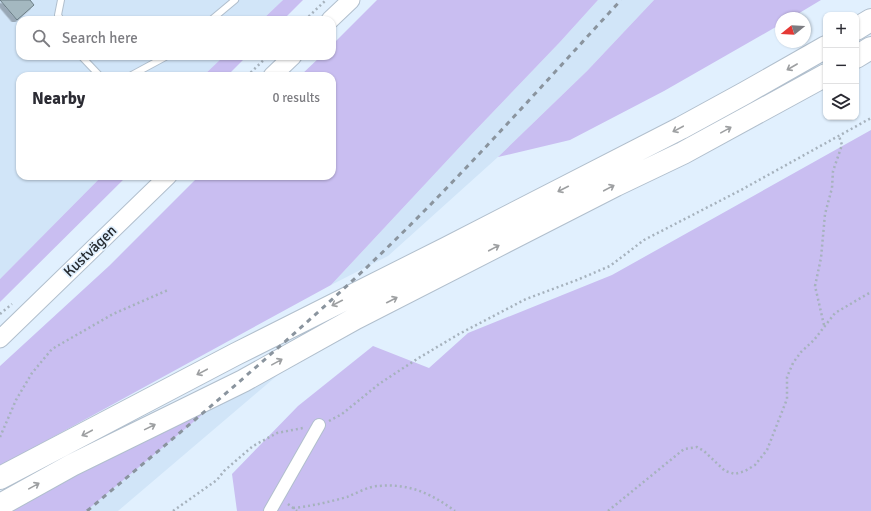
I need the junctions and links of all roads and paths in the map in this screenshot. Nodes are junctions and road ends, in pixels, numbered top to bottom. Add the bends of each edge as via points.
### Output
1 (61, 0) edge
2 (235, 0) edge
3 (326, 0) edge
4 (351, 0) edge
5 (59, 16) edge
6 (216, 16) edge
7 (309, 16) edge
8 (334, 16) edge
9 (871, 20) edge
10 (859, 27) edge
11 (824, 48) edge
12 (871, 48) edge
13 (859, 55) edge
14 (85, 60) edge
15 (160, 60) edge
16 (264, 60) edge
17 (289, 60) edge
18 (96, 72) edge
19 (137, 72) edge
20 (251, 72) edge
21 (276, 72) edge
22 (823, 77) edge
23 (871, 118) edge
24 (839, 136) junction
25 (164, 180) edge
26 (168, 290) dead end
27 (871, 292) edge
28 (824, 326) junction
29 (6, 331) edge
30 (0, 339) edge
31 (319, 426) junction
32 (0, 437) edge
33 (0, 478) edge
34 (0, 505) edge
35 (294, 508) dead end
36 (173, 511) edge
37 (270, 511) edge
38 (455, 511) edge
39 (608, 511) edge

1 - 5 lane
2 - 6 lane
3 - 7 path
4 - 8 main road
9 - 10 highway
11 -> 33 highway via 681,128 236,354
12 - 13 highway
14 - 18 lane
15 - 19 lane
16 - 20 path
17 - 21 main road
34 -> 22 highway via 72,465 243,381 356,318 683,153
23 - 24 path
24 - 28 path via 842,145 833,171 815,286
24 - 31 path via 644,240 610,266 526,299 459,334 379,384 342,414
25 - 29 main road, Kustvägen
26 - 32 path via 113,314 52,349 32,373 16,400
27 - 28 path via 835,313
28 - 39 path via 792,363 787,377 787,399 766,450 755,465 735,474 725,471 697,447 684,449
29 - 30 main road, Kustvägen
31 - 36 path via 277,432 253,446 217,480
31 - 37 street
35 - 38 path via 320,504 378,486 405,486 437,498

